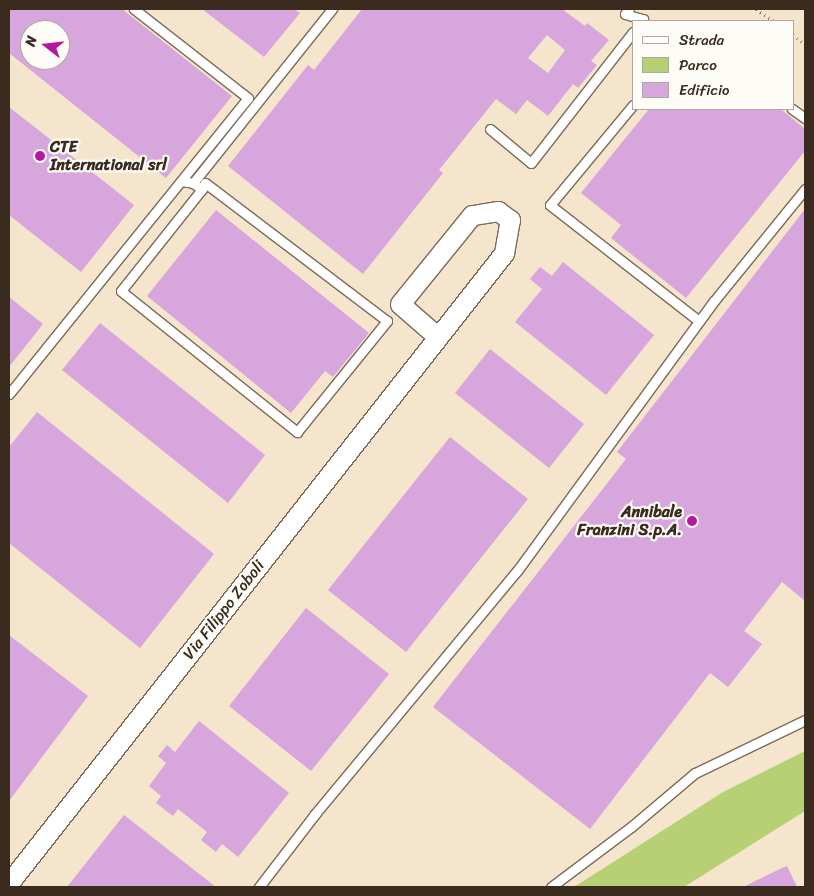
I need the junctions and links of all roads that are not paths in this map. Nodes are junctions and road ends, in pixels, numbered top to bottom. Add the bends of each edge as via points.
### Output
1 (134, 9) edge
2 (332, 9) edge
3 (629, 9) edge
4 (642, 20) edge
5 (632, 33) edge
6 (632, 106) edge
7 (793, 110) edge
8 (805, 118) edge
9 (490, 129) dead end
10 (181, 181) junction
11 (193, 183) junction
12 (202, 189) junction
13 (805, 189) edge
14 (699, 321) junction
15 (438, 337) junction
16 (9, 394) edge
17 (805, 720) edge
18 (9, 883) edge
19 (258, 887) edge
20 (551, 887) edge

1 - 10 lane via 248,98
2 - 11 lane
3 - 4 lane via 625,14
5 - 9 lane via 531,164
6 - 14 lane via 550,205
7 - 8 lane
10 - 11 lane
10 - 16 lane
11 - 12 lane
12 - 12 lane via 121,291 297,432 386,321 205,184
13 - 14 lane
14 - 19 lane via 517,571
15 - 15 street, Via Filippo Zoboli via 504,253 510,220 498,211 472,215 400,304
15 - 18 street, Via Filippo Zoboli
17 - 20 lane via 695,774

